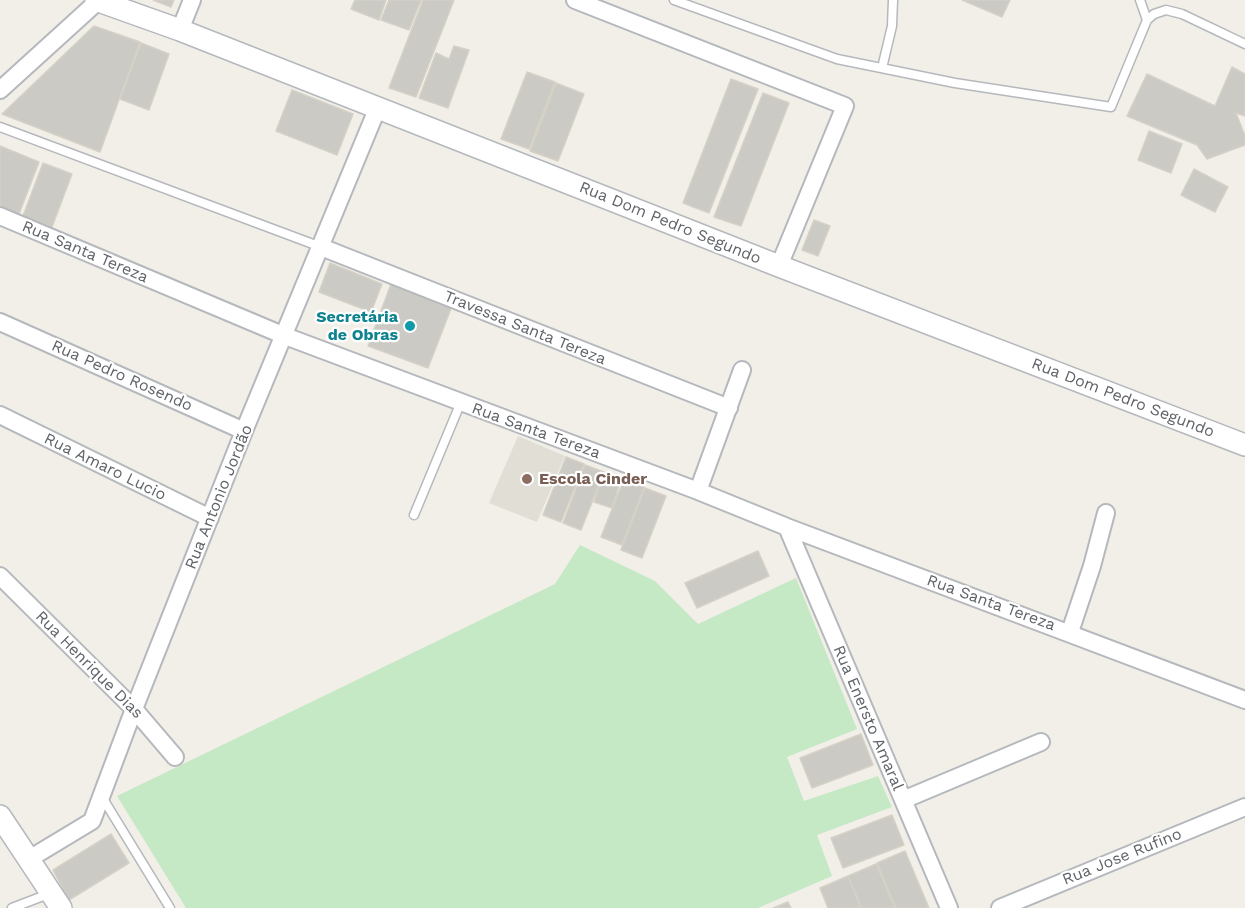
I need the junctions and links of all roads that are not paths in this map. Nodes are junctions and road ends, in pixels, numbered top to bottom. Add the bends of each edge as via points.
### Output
1 (97, 0) edge
2 (192, 0) edge
3 (575, 0) edge
4 (674, 0) edge
5 (893, 0) edge
6 (1140, 0) edge
7 (698, 4) edge
8 (1147, 20) junction
9 (180, 30) junction
10 (1245, 44) edge
11 (882, 68) junction
12 (0, 90) edge
13 (378, 107) junction
14 (0, 127) edge
15 (0, 216) edge
16 (321, 247) junction
17 (779, 266) junction
18 (0, 322) edge
19 (285, 336) junction
20 (742, 370) dead end
21 (461, 402) junction
22 (729, 408) junction
23 (0, 415) edge
24 (244, 430) junction
25 (1245, 445) edge
26 (698, 491) junction
27 (1106, 513) dead end
28 (414, 515) dead end
29 (210, 519) junction
30 (787, 527) junction
31 (0, 576) edge
32 (1070, 632) junction
33 (1243, 698) edge
34 (134, 709) junction
35 (1041, 742) dead end
36 (175, 757) dead end
37 (101, 796) junction
38 (903, 800) junction
39 (1245, 807) edge
40 (0, 816) edge
41 (30, 859) junction
42 (56, 901) edge
43 (12, 908) edge
44 (170, 908) edge
45 (949, 908) edge
46 (1000, 908) edge

1 - 9 street, Rua Dom Pedro Segundo
1 - 12 street
2 - 9 street
3 - 17 street via 845,106
4 - 7 lane
5 - 11 lane via 892,26
6 - 8 lane
7 - 11 lane via 837,59
8 - 10 lane via 1166,10
8 - 11 lane via 1111,107
9 - 13 street, Rua Dom Pedro Segundo
13 - 16 street, Rua Antonio Jordão
13 - 17 street, Rua Dom Pedro Segundo
14 - 16 lane
15 - 19 street, Rua Santa Tereza
16 - 19 street, Rua Antonio Jordão
16 - 22 street, Travessa Santa Tereza
17 - 25 street, Rua Dom Pedro Segundo
18 - 24 street, Rua Pedro Rosendo
19 - 21 street, Rua Santa Tereza
19 - 24 street, Rua Antonio Jordão
20 - 22 street
21 - 26 street, Rua Santa Tereza
21 - 28 lane
22 - 26 street
23 - 29 street, Rua Amaro Lucio
24 - 29 street, Rua Antonio Jordão
26 - 30 street, Rua Santa Tereza
27 - 32 street
29 - 34 street, Rua Antonio Jordão
30 - 32 street, Rua Santa Tereza
30 - 38 street, Rua Enersto Amaral
31 - 34 street, Rua Henrique Dias
32 - 33 street, Rua Santa Tereza
34 - 36 street, Rua Henrique Dias
34 - 37 street, Rua Antonio Jordão
35 - 38 street
37 - 41 street, Rua Antonio Jordão via 92,821
37 - 44 lane
38 - 45 street, Rua Enersto Amaral
39 - 46 street, Rua Jose Rufino
40 - 41 street
41 - 42 street
42 - 43 lane

